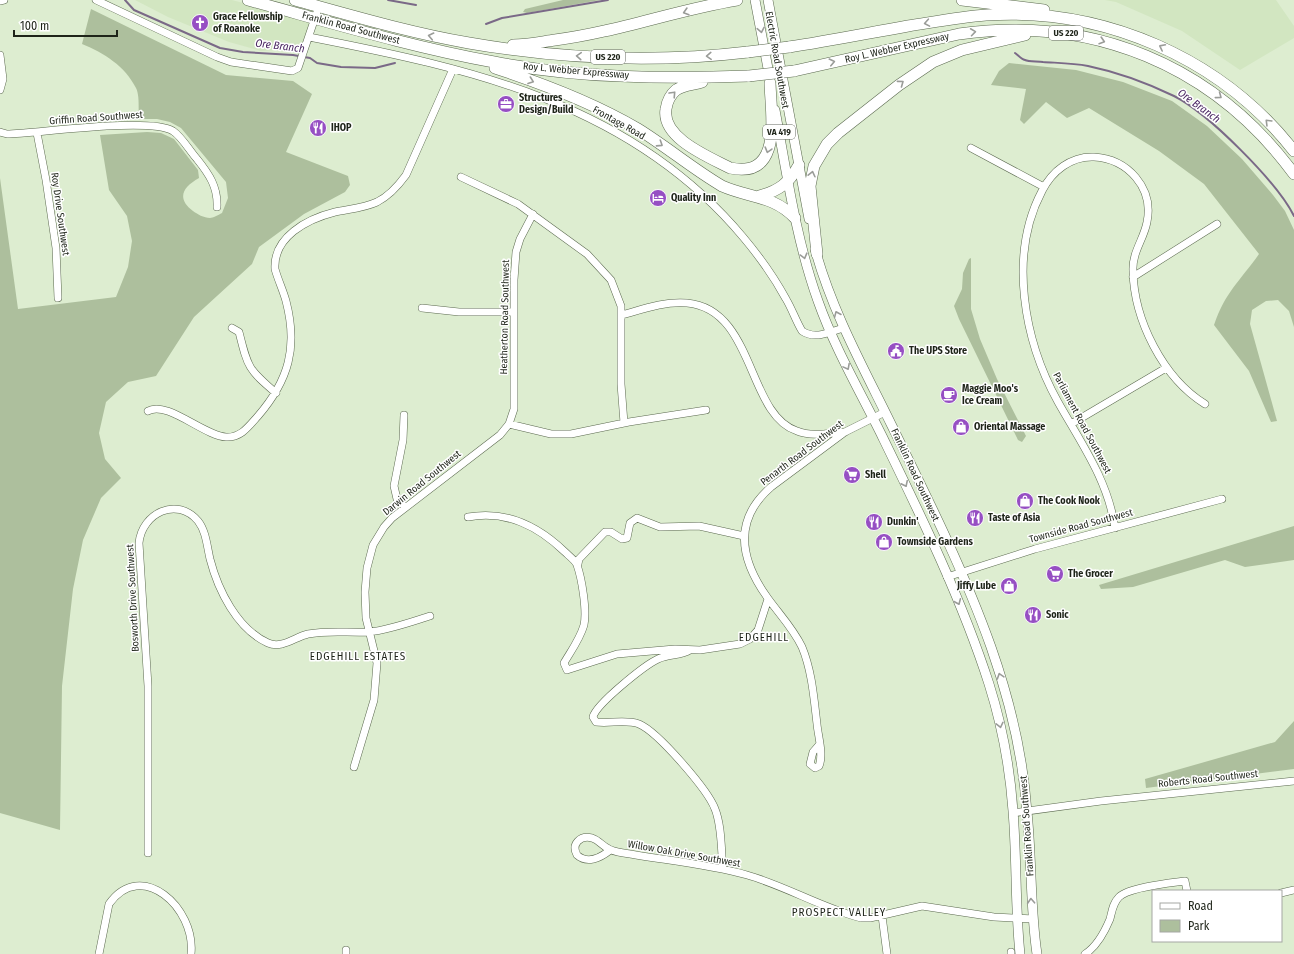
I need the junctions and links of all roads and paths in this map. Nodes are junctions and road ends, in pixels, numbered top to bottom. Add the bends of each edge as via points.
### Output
1 (4, 0) edge
2 (96, 0) edge
3 (248, 0) edge
4 (296, 0) edge
5 (737, 0) edge
6 (755, 0) edge
7 (768, 0) edge
8 (962, 0) edge
9 (0, 1) edge
10 (718, 2) edge
11 (319, 6) junction
12 (315, 18) junction
13 (1077, 20) junction
14 (1049, 31) junction
15 (309, 37) junction
16 (470, 43) junction
17 (455, 54) junction
18 (0, 55) edge
19 (453, 69) junction
20 (716, 78) junction
21 (770, 83) junction
22 (0, 90) edge
23 (0, 132) edge
24 (37, 133) junction
25 (971, 148) dead end
26 (1294, 151) edge
27 (799, 165) junction
28 (1294, 174) edge
29 (461, 176) dead end
30 (789, 182) junction
31 (1044, 187) junction
32 (758, 196) junction
33 (217, 207) dead end
34 (533, 214) junction
35 (795, 218) junction
36 (1217, 224) dead end
37 (817, 254) junction
38 (1133, 277) junction
39 (58, 298) dead end
40 (422, 308) dead end
41 (514, 312) junction
42 (622, 314) junction
43 (232, 328) dead end
44 (843, 328) junction
45 (830, 332) junction
46 (1166, 368) junction
47 (276, 393) junction
48 (1205, 404) dead end
49 (706, 410) dead end
50 (148, 411) dead end
51 (885, 412) junction
52 (404, 415) dead end
53 (872, 417) junction
54 (624, 423) junction
55 (509, 424) junction
56 (1071, 424) junction
57 (845, 432) junction
58 (1222, 499) dead end
59 (405, 507) junction
60 (468, 517) dead end
61 (1115, 528) junction
62 (744, 536) junction
63 (578, 564) junction
64 (960, 572) junction
65 (947, 577) junction
66 (768, 599) junction
67 (430, 616) dead end
68 (368, 632) junction
69 (690, 650) junction
70 (819, 746) dead end
71 (354, 767) dead end
72 (1294, 781) edge
73 (1027, 811) junction
74 (1014, 813) junction
75 (609, 851) junction
76 (148, 853) dead end
77 (724, 869) junction
78 (1187, 890) edge
79 (1294, 890) edge
80 (1282, 893) edge
81 (882, 916) junction
82 (1017, 919) junction
83 (1032, 919) junction
84 (1014, 953) edge
85 (99, 954) edge
86 (191, 954) edge
87 (887, 954) edge
88 (1037, 954) edge
89 (1085, 954) edge

1 - 9 street
2 - 15 street via 231,62 292,71 298,68
3 - 12 highway, Franklin Road Southwest / US 220
4 - 11 highway, Franklin Road Southwest / US 220
5 - 10 highway
6 -> 21 main road, Electric Road Southwest / VA 419
7 - 27 main road, Franklin Road Southwest
8 - 13 highway via 1033,8
10 -> 16 highway via 625,28 572,38 517,45
11 - 12 street
16 -> 11 highway, Franklin Road Southwest / US 220 via 418,33
12 - 15 street
12 - 17 highway, Franklin Road Southwest / US 220
13 -> 16 highway, Roy L. Webber Expressway / US 220, bridge via 1042,16 986,15 948,19 789,47 663,58 618,58 531,52
26 -> 13 highway, Roy L. Webber Expressway / US 220 via 1248,102 1190,61 1140,37
20 -> 14 highway, Roy L. Webber Expressway / US 220, bridge via 794,71 959,34 1004,29
14 -> 28 highway, Roy L. Webber Expressway / US 220 via 1095,38 1184,73 1218,95 1247,119
37 -> 14 highway via 810,197 811,175 820,154 838,133 899,85 944,56 989,42
15 - 19 street, Frontage Road
17 - 20 highway, Roy L. Webber Expressway / US 220 via 495,63 566,72
17 -> 32 highway via 557,90 596,107 638,129 722,186
18 - 22 street via 3,79
19 - 45 street, Frontage Road via 561,104 617,132 659,158 704,196 743,236 772,275 802,331 812,336
19 - 47 street via 406,175 395,189 364,207 334,212 308,222 288,235 278,248 275,269 286,300 292,335 287,368
21 -> 20 highway via 771,137 767,155 759,164 739,170 730,168 681,140 666,120 666,105 672,93 685,86
21 - 30 main road, Electric Road Southwest / VA 419
23 - 24 street, Griffin Road Southwest
24 - 33 street, Griffin Road Southwest via 132,125 152,125 172,130 209,173 216,191
24 - 39 street, Roy Drive Southwest via 56,248
25 - 31 street
27 - 30 highway
27 - 37 main road, Franklin Road Southwest
29 - 34 street via 509,198
30 - 32 highway via 776,191
30 - 35 main road, Electric Road Southwest / VA 419
31 - 38 street, Parliament Road Southwest via 1055,172 1073,160 1083,158 1104,159 1132,172 1144,191 1148,211 1144,231 1133,259
31 - 56 street, Parliament Road Southwest via 1033,211 1024,244 1022,281 1031,331 1043,370
32 - 35 highway via 783,206
34 - 41 street, Heatherton Road Southwest via 517,246
34 - 42 street via 587,254 604,271 614,285
35 -> 45 main road, Franklin Road Southwest via 809,276
36 - 38 street
44 -> 37 main road, Franklin Road Southwest via 826,286
38 - 46 street, Parliament Road Southwest via 1144,324
40 - 41 street via 458,312
41 - 55 street, Heatherton Road Southwest via 514,409
42 - 54 street via 621,384
42 - 57 street via 678,302 708,309 724,322 737,339 771,408 784,425 805,433
43 - 47 street via 239,332 254,375
44 - 45 street, Frontage Road
44 - 51 main road, Franklin Road Southwest
45 -> 53 main road, Franklin Road Southwest
46 - 48 street, Parliament Road Southwest via 1185,389
46 - 56 street
47 - 50 street via 246,430 226,437 165,410 152,408
49 - 54 street
51 - 53 street, Penarth Road Southwest
51 - 64 main road, Franklin Road Southwest
52 - 59 street via 403,440 394,486 397,500
53 - 57 street, Penarth Road Southwest
53 -> 65 main road, Franklin Road Southwest
54 - 55 street via 561,435
55 - 59 street, Darwin Road Southwest via 500,435
56 - 61 street, Parliament Road Southwest via 1102,479
57 - 62 street, Penarth Road Southwest via 763,494 749,514
58 - 61 street, Townside Road Southwest
59 - 68 street, Darwin Road Southwest via 384,527 373,545 365,592
60 - 63 street via 497,516 517,520 552,539
61 - 64 street, Townside Road Southwest
62 - 63 street via 699,526 660,527 637,518 630,522 627,538 622,539 611,532 605,532
62 - 66 street, Penarth Road Southwest via 748,562
63 - 69 street via 585,616 580,636 564,666 567,670 617,654
64 - 65 street, Townside Road Southwest
73 -> 64 main road, Franklin Road Southwest via 1020,752 1010,705 991,647
65 -> 74 main road, Franklin Road Southwest via 980,658 995,704 1008,766
66 - 69 street via 761,625 750,639 740,644
66 - 70 street, Penarth Road Southwest via 794,632 807,660
67 - 68 street, Bosworth Drive Southwest
68 - 71 street, Darwin Road Southwest via 377,664 374,700
68 - 76 street, Bosworth Drive Southwest via 316,633 278,645 267,642 246,629 234,615 215,575 204,532 198,521 185,512 173,509 161,511 148,520 139,543 148,686
69 - 77 street via 678,656 659,658 602,704 593,717 599,722 630,722 645,727 691,773 708,795 716,811
72 - 73 street, Roberts Road Southwest via 1124,798
73 - 74 street, Roberts Road Southwest
83 -> 73 main road, Franklin Road Southwest
74 - 82 main road, Franklin Road Southwest
75 - 75 street, Willow Oak Drive Southwest via 596,858 584,859 577,855 574,848 577,841 586,838 596,840
75 - 77 street, Willow Oak Drive Southwest
77 - 81 street, Willow Oak Drive Southwest via 769,882 852,916
78 - 89 street via 1185,881 1151,886 1124,894 1115,902 1104,930
79 - 80 street
81 - 82 street, Willow Oak Drive Southwest via 922,906
81 - 87 street
82 - 83 street, Willow Oak Drive Southwest
82 - 84 main road, Franklin Road Southwest
83 - 88 main road, Franklin Road Southwest
85 - 86 street via 109,904 125,890 142,887 161,892 181,910 189,930

